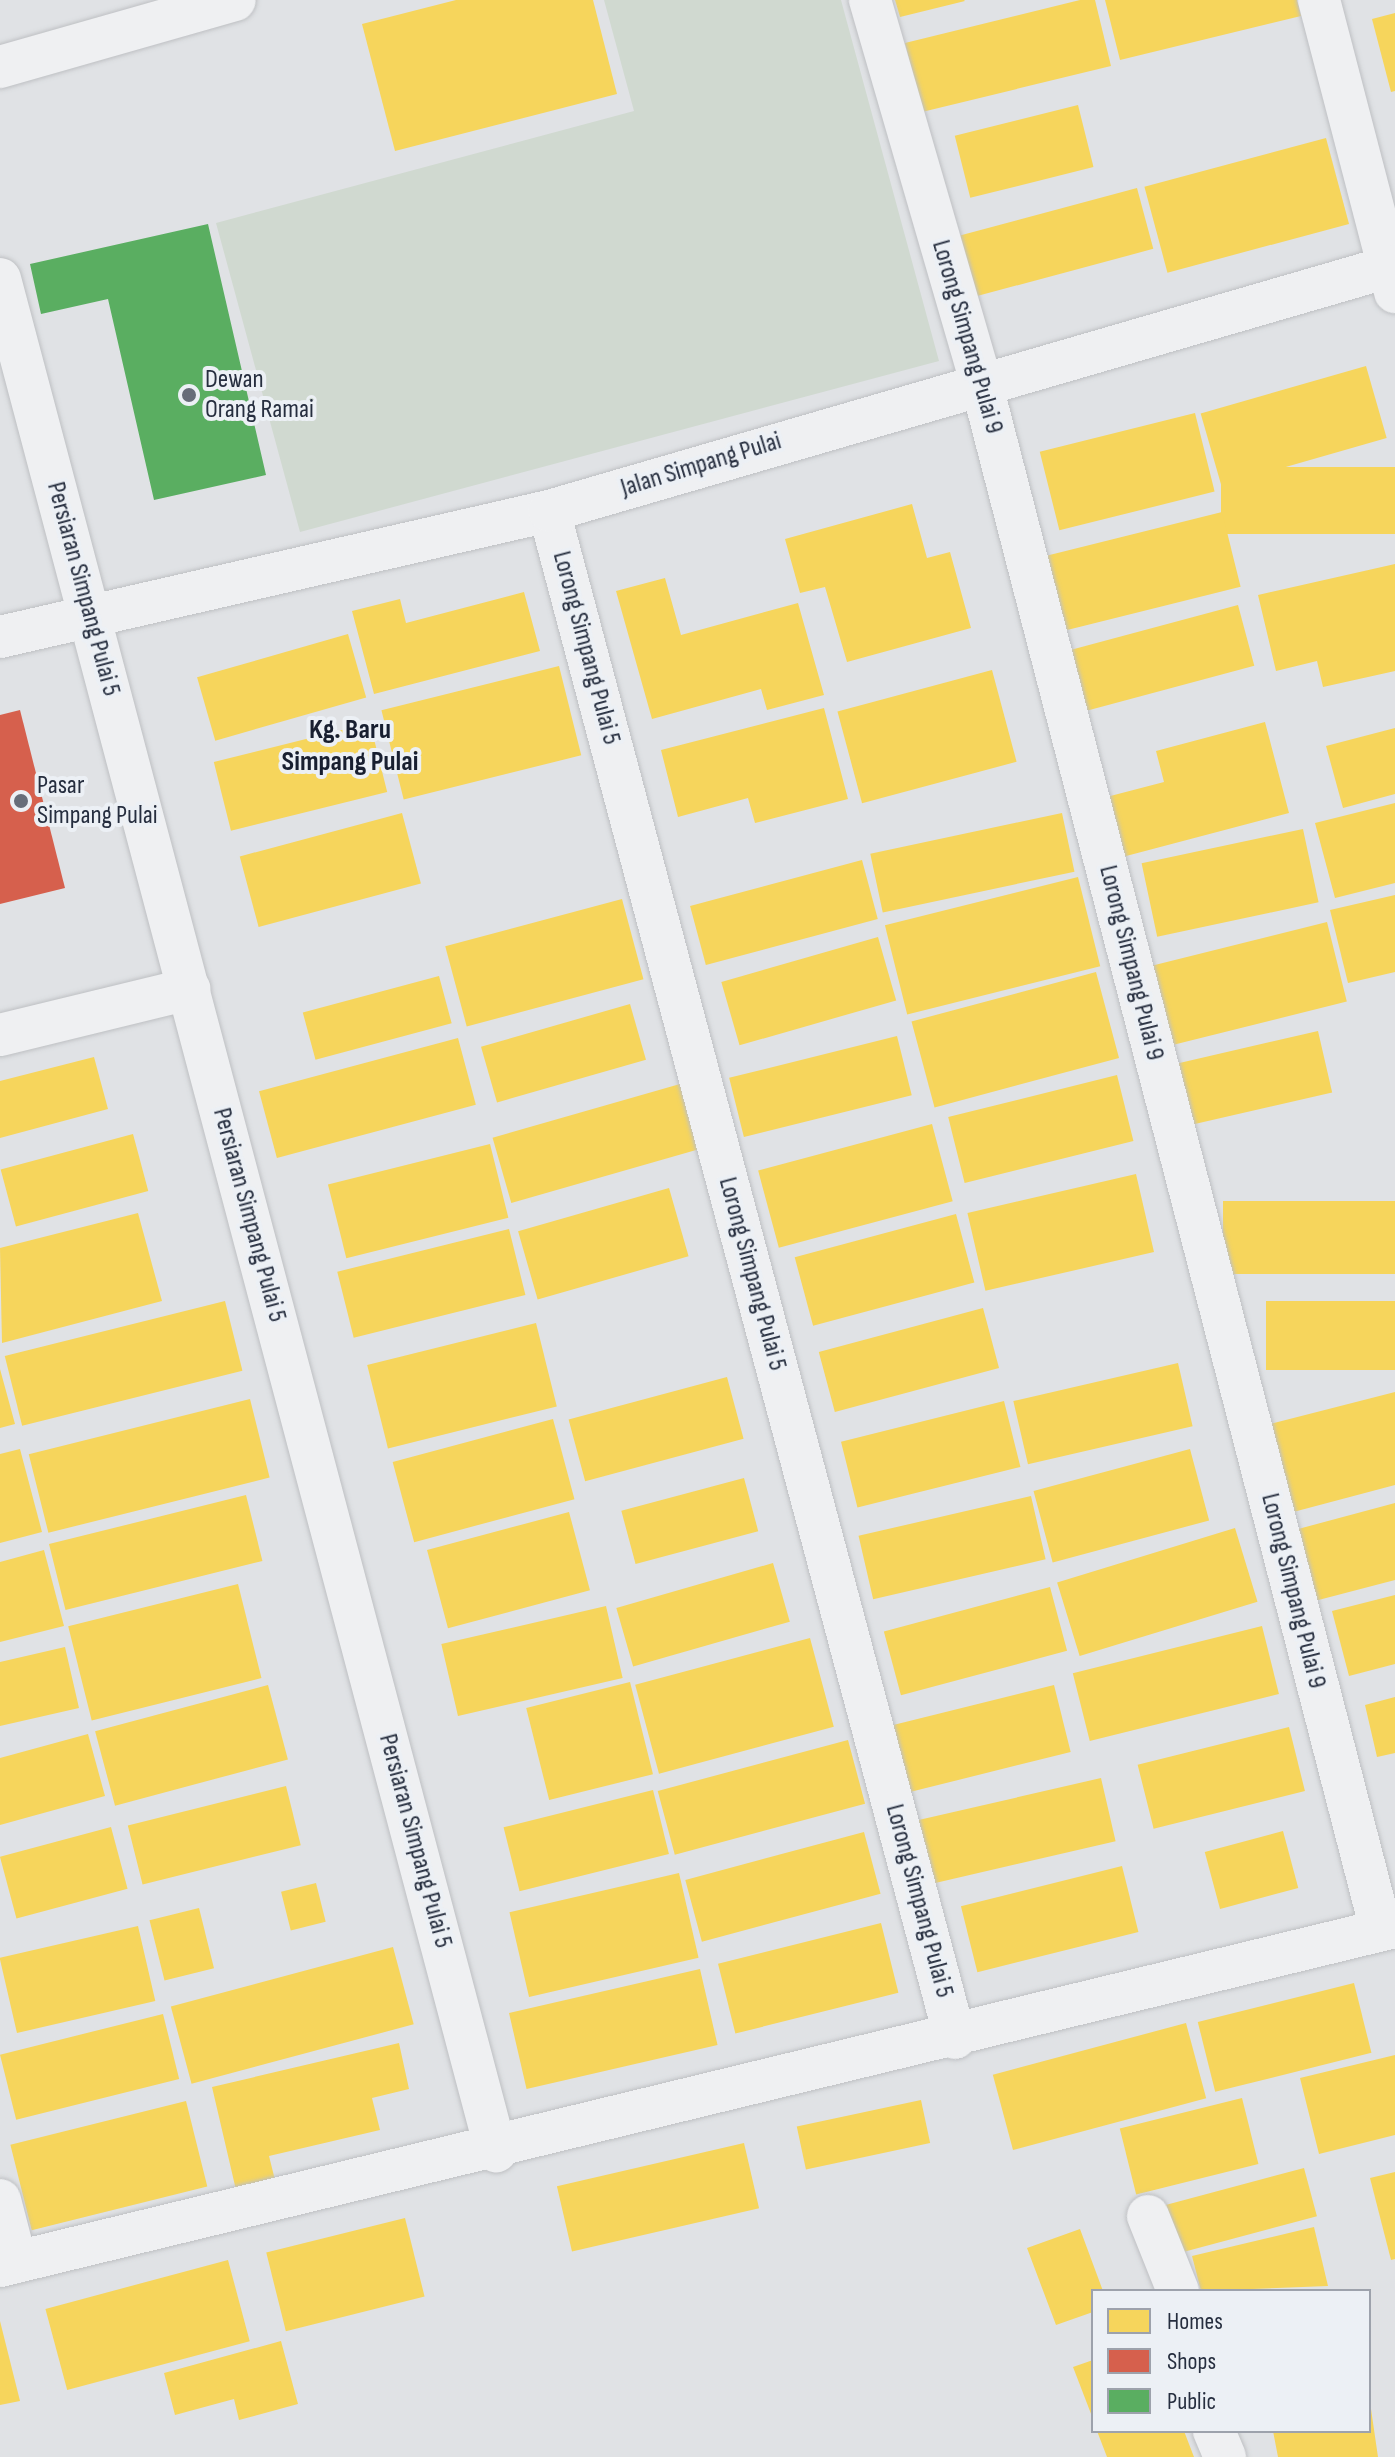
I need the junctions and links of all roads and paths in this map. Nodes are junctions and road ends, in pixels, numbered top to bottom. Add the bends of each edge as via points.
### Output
1 (235, 0) edge
2 (870, 0) edge
3 (1319, 0) edge
4 (0, 67) edge
5 (1393, 275) edge
6 (0, 279) edge
7 (981, 382) junction
8 (549, 511) junction
9 (90, 615) junction
10 (0, 637) edge
11 (189, 989) junction
12 (0, 1035) edge
13 (1388, 1928) edge
14 (955, 2038) junction
15 (496, 2151) junction
16 (0, 2200) edge
17 (1148, 2216) dead end
18 (8, 2264) edge
19 (1177, 2289) edge
20 (1215, 2433) edge
21 (1225, 2457) edge

1 - 4 street
2 - 7 street, Lorong Simpang Pulai 9
3 - 5 street
5 - 7 street, Jalan Simpang Pulai
6 - 9 street, Persiaran Simpang Pulai 5
7 - 8 street, Jalan Simpang Pulai
7 - 13 street, Lorong Simpang Pulai 9
8 - 9 street, Jalan Simpang Pulai
8 - 14 street, Lorong Simpang Pulai 5
9 - 10 street, Jalan Simpang Pulai
9 - 11 street, Persiaran Simpang Pulai 5
11 - 12 street
11 - 15 street, Persiaran Simpang Pulai 5
13 - 14 street
14 - 15 street
15 - 18 street
16 - 18 street
17 - 19 street
20 - 21 street

